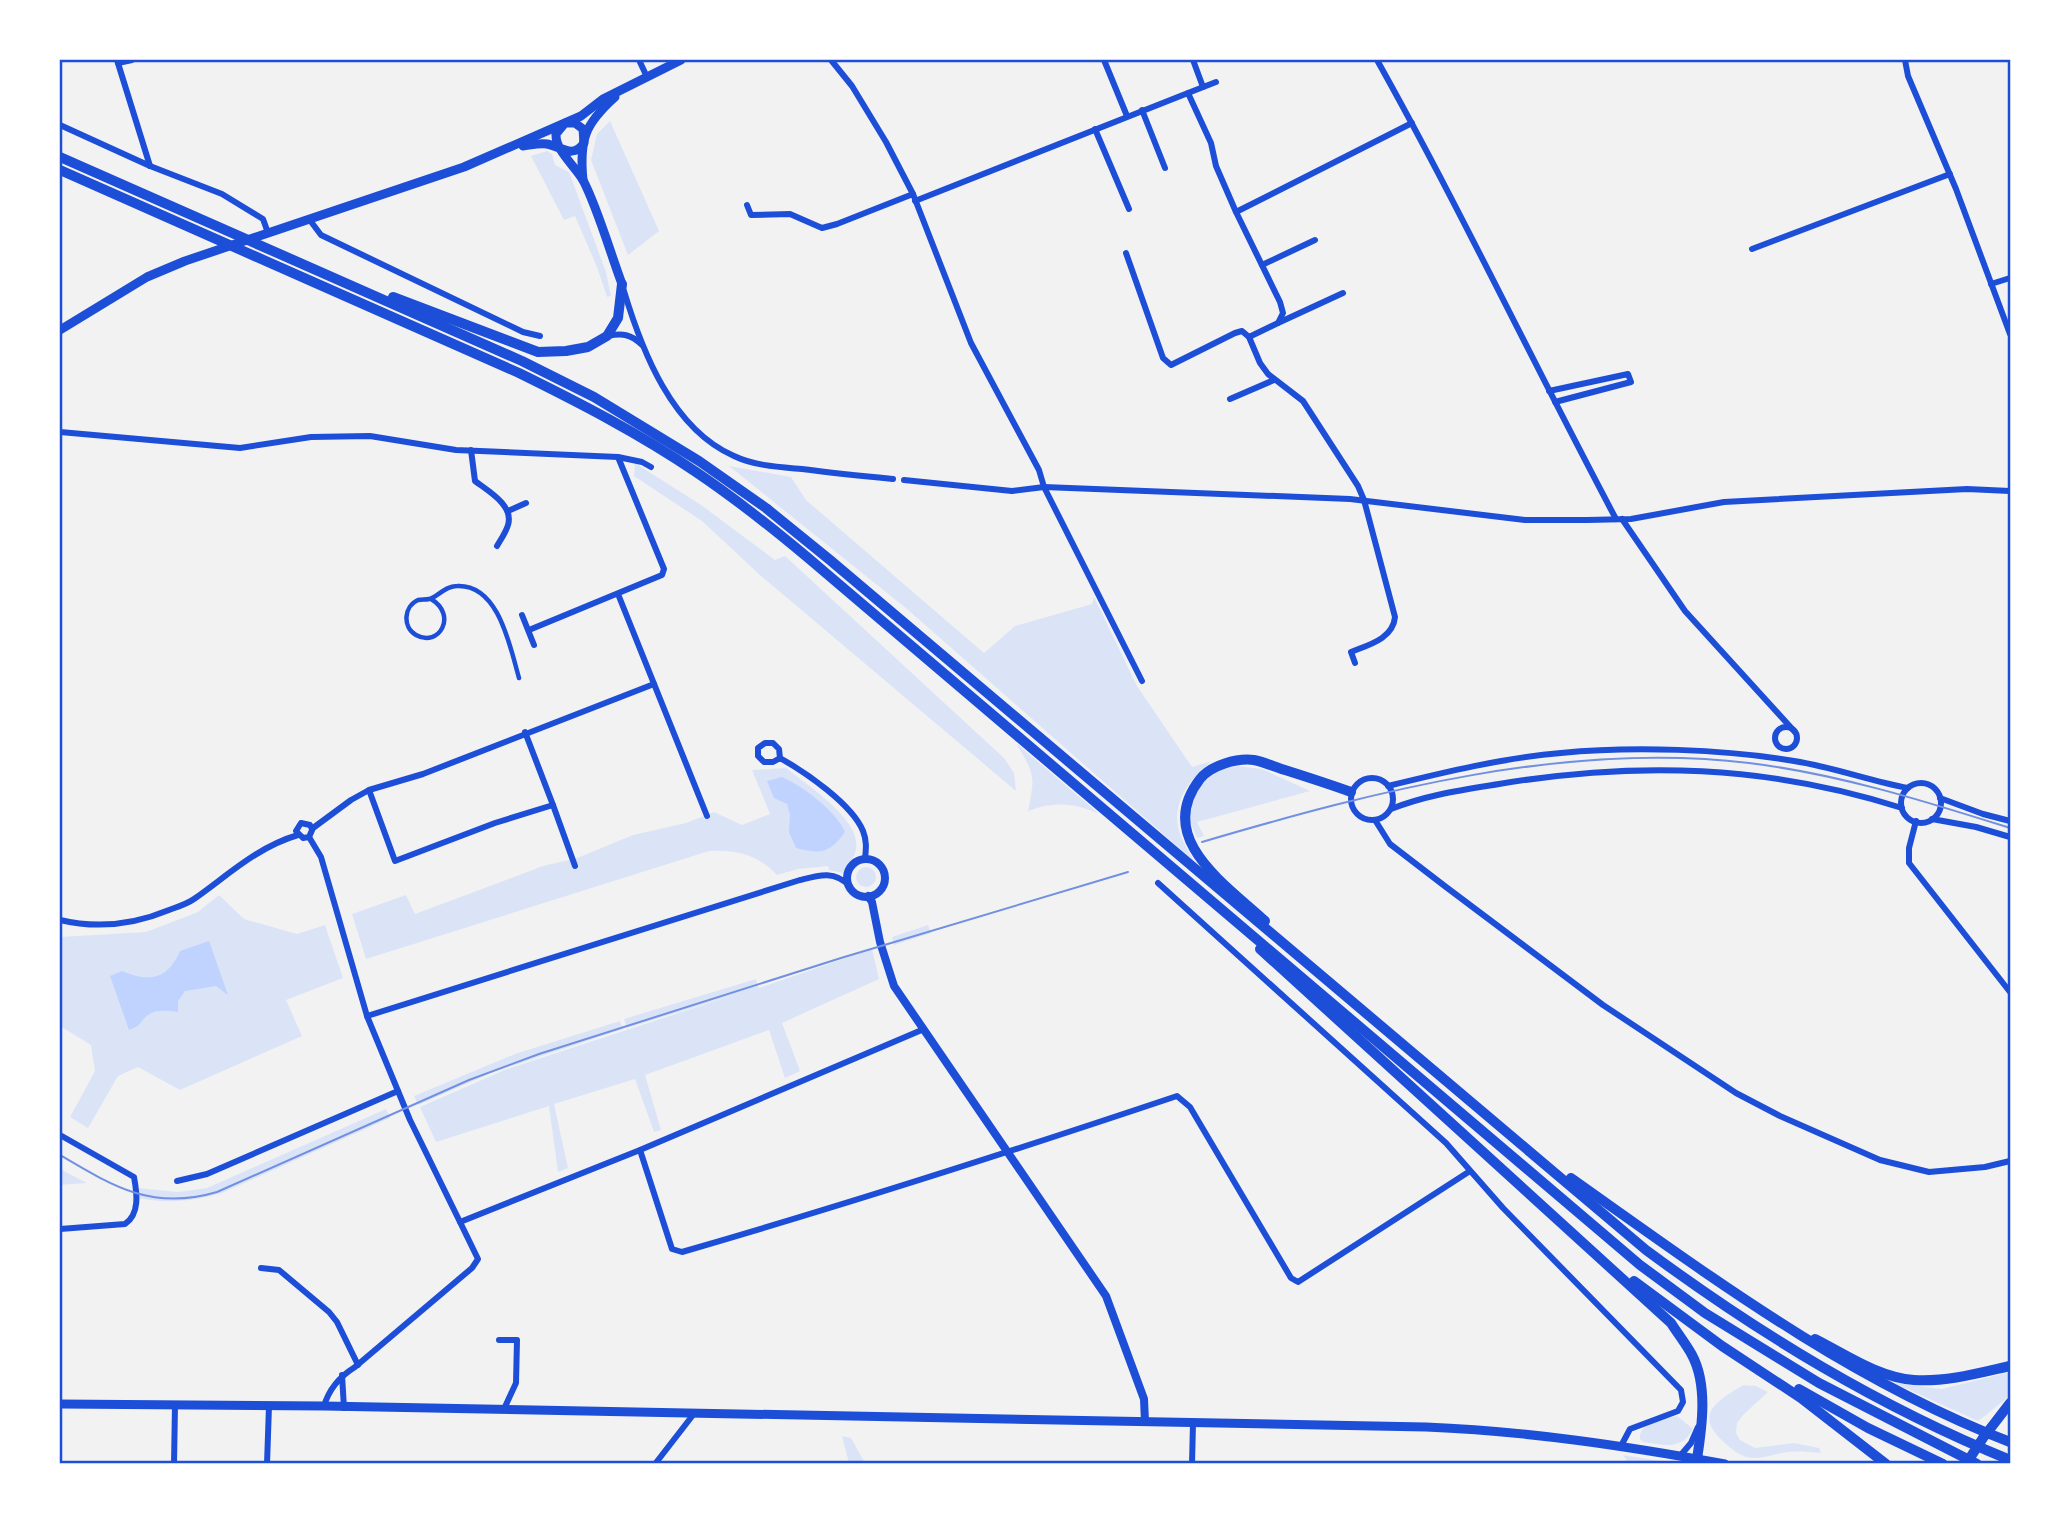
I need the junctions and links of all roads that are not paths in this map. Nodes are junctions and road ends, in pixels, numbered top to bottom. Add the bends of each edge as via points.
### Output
1 (132, 60) edge
2 (639, 60) edge
3 (681, 60) edge
4 (831, 60) edge
5 (1104, 60) edge
6 (1193, 60) edge
7 (1377, 60) edge
8 (1905, 60) edge
9 (118, 61) edge
10 (647, 77) junction
11 (1216, 82) dead end
12 (1203, 87) junction
13 (622, 91) junction
14 (1188, 93) junction
15 (1142, 110) junction
16 (1127, 116) junction
17 (565, 123) junction
18 (1412, 123) junction
19 (60, 125) edge
20 (1095, 129) junction
21 (584, 143) junction
22 (559, 147) junction
23 (504, 149) junction
24 (60, 157) edge
25 (150, 166) junction
26 (1165, 168) dead end
27 (60, 170) edge
28 (1950, 174) junction
29 (583, 181) junction
30 (914, 198) junction
31 (747, 205) dead end
32 (1129, 209) dead end
33 (1236, 212) junction
34 (309, 219) junction
35 (268, 233) junction
36 (1315, 240) dead end
37 (1752, 249) dead end
38 (1126, 253) dead end
39 (295, 260) junction
40 (1262, 265) junction
41 (2011, 278) edge
42 (622, 284) junction
43 (1992, 284) junction
44 (1343, 293) dead end
45 (1278, 323) junction
46 (60, 330) edge
47 (2011, 334) edge
48 (540, 335) dead end
49 (607, 336) junction
50 (1249, 337) junction
51 (645, 349) junction
52 (1274, 380) junction
53 (1549, 391) junction
54 (1230, 399) dead end
55 (1555, 402) junction
56 (60, 432) edge
57 (471, 450) junction
58 (618, 457) junction
59 (650, 467) dead end
60 (893, 479) dead end
61 (904, 480) dead end
62 (1044, 487) junction
63 (2011, 491) edge
64 (1364, 500) junction
65 (526, 503) dead end
66 (508, 511) junction
67 (1619, 519) junction
68 (497, 546) dead end
69 (618, 594) junction
70 (431, 599) junction
71 (522, 615) dead end
72 (529, 630) junction
73 (534, 645) dead end
74 (1355, 663) dead end
75 (519, 678) dead end
76 (1142, 681) dead end
77 (654, 684) junction
78 (1795, 732) dead end
79 (525, 733) junction
80 (780, 758) dead end
81 (1388, 786) junction
82 (1908, 788) junction
83 (369, 790) junction
84 (1352, 792) junction
85 (1940, 797) junction
86 (553, 806) junction
87 (1104, 807) junction
88 (1902, 808) junction
89 (1391, 809) junction
90 (707, 816) dead end
91 (1932, 819) junction
92 (1375, 820) junction
93 (1916, 821) junction
94 (2011, 821) edge
95 (312, 829) junction
96 (298, 835) junction
97 (309, 837) junction
98 (2011, 837) edge
99 (865, 859) junction
100 (575, 866) dead end
101 (1158, 883) dead end
102 (850, 886) junction
103 (868, 896) junction
104 (60, 920) edge
105 (2011, 992) edge
106 (1366, 1014) junction
107 (367, 1016) junction
108 (923, 1029) junction
109 (398, 1091) junction
110 (60, 1135) edge
111 (1519, 1141) junction
112 (640, 1150) junction
113 (1010, 1153) junction
114 (2011, 1161) edge
115 (1470, 1171) junction
116 (177, 1181) dead end
117 (1555, 1217) junction
118 (460, 1222) junction
119 (60, 1229) edge
120 (261, 1268) dead end
121 (1776, 1319) junction
122 (499, 1340) dead end
123 (1722, 1346) junction
124 (358, 1364) junction
125 (2011, 1366) edge
126 (342, 1375) junction
127 (2011, 1403) edge
128 (60, 1404) edge
129 (175, 1405) junction
130 (269, 1406) junction
131 (324, 1406) junction
132 (344, 1408) junction
133 (504, 1409) junction
134 (2011, 1410) edge
135 (693, 1415) junction
136 (1998, 1418) junction
137 (1702, 1419) junction
138 (1145, 1422) junction
139 (1193, 1423) junction
140 (2011, 1442) edge
141 (1621, 1446) junction
142 (1680, 1456) junction
143 (2011, 1460) edge
144 (1697, 1461) edge
145 (174, 1464) edge
146 (267, 1464) edge
147 (655, 1464) edge
148 (1192, 1464) edge
149 (1725, 1464) edge
150 (1886, 1464) edge
151 (1942, 1464) edge
152 (1966, 1464) edge
153 (1977, 1464) edge

1 - 9 street
2 - 10 street
3 - 10 main road
4 - 30 street via 886,142
5 - 16 street
6 - 12 street
7 - 18 street
8 - 28 street
9 - 25 street
10 - 13 main road
11 - 12 street
12 - 14 street
13 - 17 main road
13 - 21 main road via 592,121
14 - 15 street
14 - 33 street
15 - 16 street
15 - 26 street
16 - 20 street
17 - 21 main road via 579,125 585,133
17 - 22 main road via 556,134
17 - 23 main road
18 - 33 street
18 - 53 street
19 - 25 street
20 - 30 street
20 - 32 street
21 - 22 main road via 573,152
21 - 29 main road via 580,158
22 - 23 main road via 541,144
22 - 29 main road
23 - 34 main road
24 - 39 main road
25 - 35 street via 251,209 263,219
27 - 87 main road via 506,368 592,409 697,472 764,520
28 - 37 street
28 - 43 street
29 - 42 main road
30 - 31 street via 822,228 790,214 751,215
30 - 62 street via 971,343 1040,470
33 - 40 street
34 - 35 main road
34 - 48 street via 321,235 523,332
35 - 46 main road via 137,282
36 - 40 street
38 - 50 street via 1163,358 1171,365 1235,333 1242,331
39 - 49 main road via 538,352 588,347
39 - 106 main road via 594,397 710,468 830,560
40 - 45 street via 1280,302 1283,313
41 - 43 street
42 - 49 main road via 618,318
42 - 51 street
43 - 47 street
44 - 45 street
45 - 50 street
49 - 51 street via 622,333
50 - 52 street via 1260,363
51 - 60 street via 681,413 733,456 759,465
52 - 54 street
52 - 64 street via 1303,401
53 - 55 street
53 - 55 street via 1628,374 1630,382
55 - 67 street
56 - 57 street via 240,448 311,437 370,436
57 - 58 street
57 - 66 street via 475,481
58 - 59 street
58 - 69 street via 664,569 659,578
61 - 62 street via 1012,491
62 - 64 street
62 - 76 street
63 - 67 street via 1968,489 1724,502
64 - 67 street via 1525,520
64 - 74 street via 1395,617 1394,625 1379,640 1351,652
65 - 66 street
66 - 68 street via 509,522
67 - 78 street via 1685,611
69 - 72 street
69 - 77 street
70 - 70 street via 444,611 444,624 431,637 418,636 407,624 408,609 418,600
70 - 75 street via 456,586 478,590 488,598 504,628
71 - 72 street
72 - 73 street
77 - 79 street
77 - 90 street
79 - 83 street via 424,774
79 - 86 street
80 - 99 street via 843,805 860,825
81 - 82 street via 1560,753 1647,750 1793,760
81 - 84 street via 1370,778
81 - 89 street
82 - 85 street via 1927,784
82 - 88 street
83 - 86 street via 395,861
83 - 95 street
84 - 92 street via 1356,813
84 - 106 main road via 1254,760 1237,760 1202,775 1184,808 1185,831 1203,863
85 - 91 street via 1939,811
85 - 94 street
86 - 100 street
87 - 117 main road
87 - 153 main road via 1650,1273 1705,1313 1819,1383
88 - 89 street via 1844,790 1778,778 1639,769 1530,779 1425,796
88 - 93 street
89 - 92 street
91 - 93 street
91 - 98 street
92 - 114 street via 1390,844 1446,887 1603,1005 1736,1093 1880,1160 1929,1171
93 - 105 street via 1909,863
95 - 96 street via 301,823
95 - 97 street
96 - 97 street
96 - 104 street via 238,865 191,901 157,915 100,926
97 - 107 street via 321,857
99 - 102 street via 850,868
99 - 103 street via 880,864 885,878 879,891
101 - 115 street via 1446,1143
102 - 103 street via 857,894
102 - 107 street via 827,874 800,880
103 - 108 street via 894,986
106 - 111 main road
107 - 109 street
108 - 112 street
108 - 113 street
109 - 116 street via 207,1174
109 - 118 street
110 - 119 street via 134,1177 136,1189 133,1216 125,1224
111 - 121 main road
111 - 143 main road via 1646,1250 1746,1321 1882,1401
112 - 113 street via 672,1249 682,1252
112 - 118 street
113 - 115 street via 1177,1096 1189,1107 1298,1282
113 - 138 street via 1106,1296 1144,1399
115 - 141 street via 1681,1390 1683,1402 1678,1411 1630,1429
117 - 123 main road
117 - 137 main road via 1671,1323 1693,1357
118 - 124 street via 478,1259 472,1268
120 - 124 street via 279,1270 329,1312
121 - 125 main road via 1879,1371 1913,1380 1963,1377
121 - 140 main road via 1882,1384
122 - 133 street via 517,1340 516,1383
123 - 150 main road via 1801,1398
123 - 151 main road
124 - 126 street
126 - 131 street
126 - 132 street
127 - 136 main road
128 - 129 main road
129 - 130 main road
129 - 145 street
130 - 131 main road
130 - 146 street
131 - 132 main road
132 - 133 main road
133 - 135 main road
134 - 136 main road
135 - 138 main road
135 - 147 street
136 - 152 main road
137 - 142 street
137 - 144 main road
138 - 139 main road
139 - 141 main road via 1432,1427
139 - 148 street
141 - 142 main road
142 - 144 main road
144 - 149 main road

